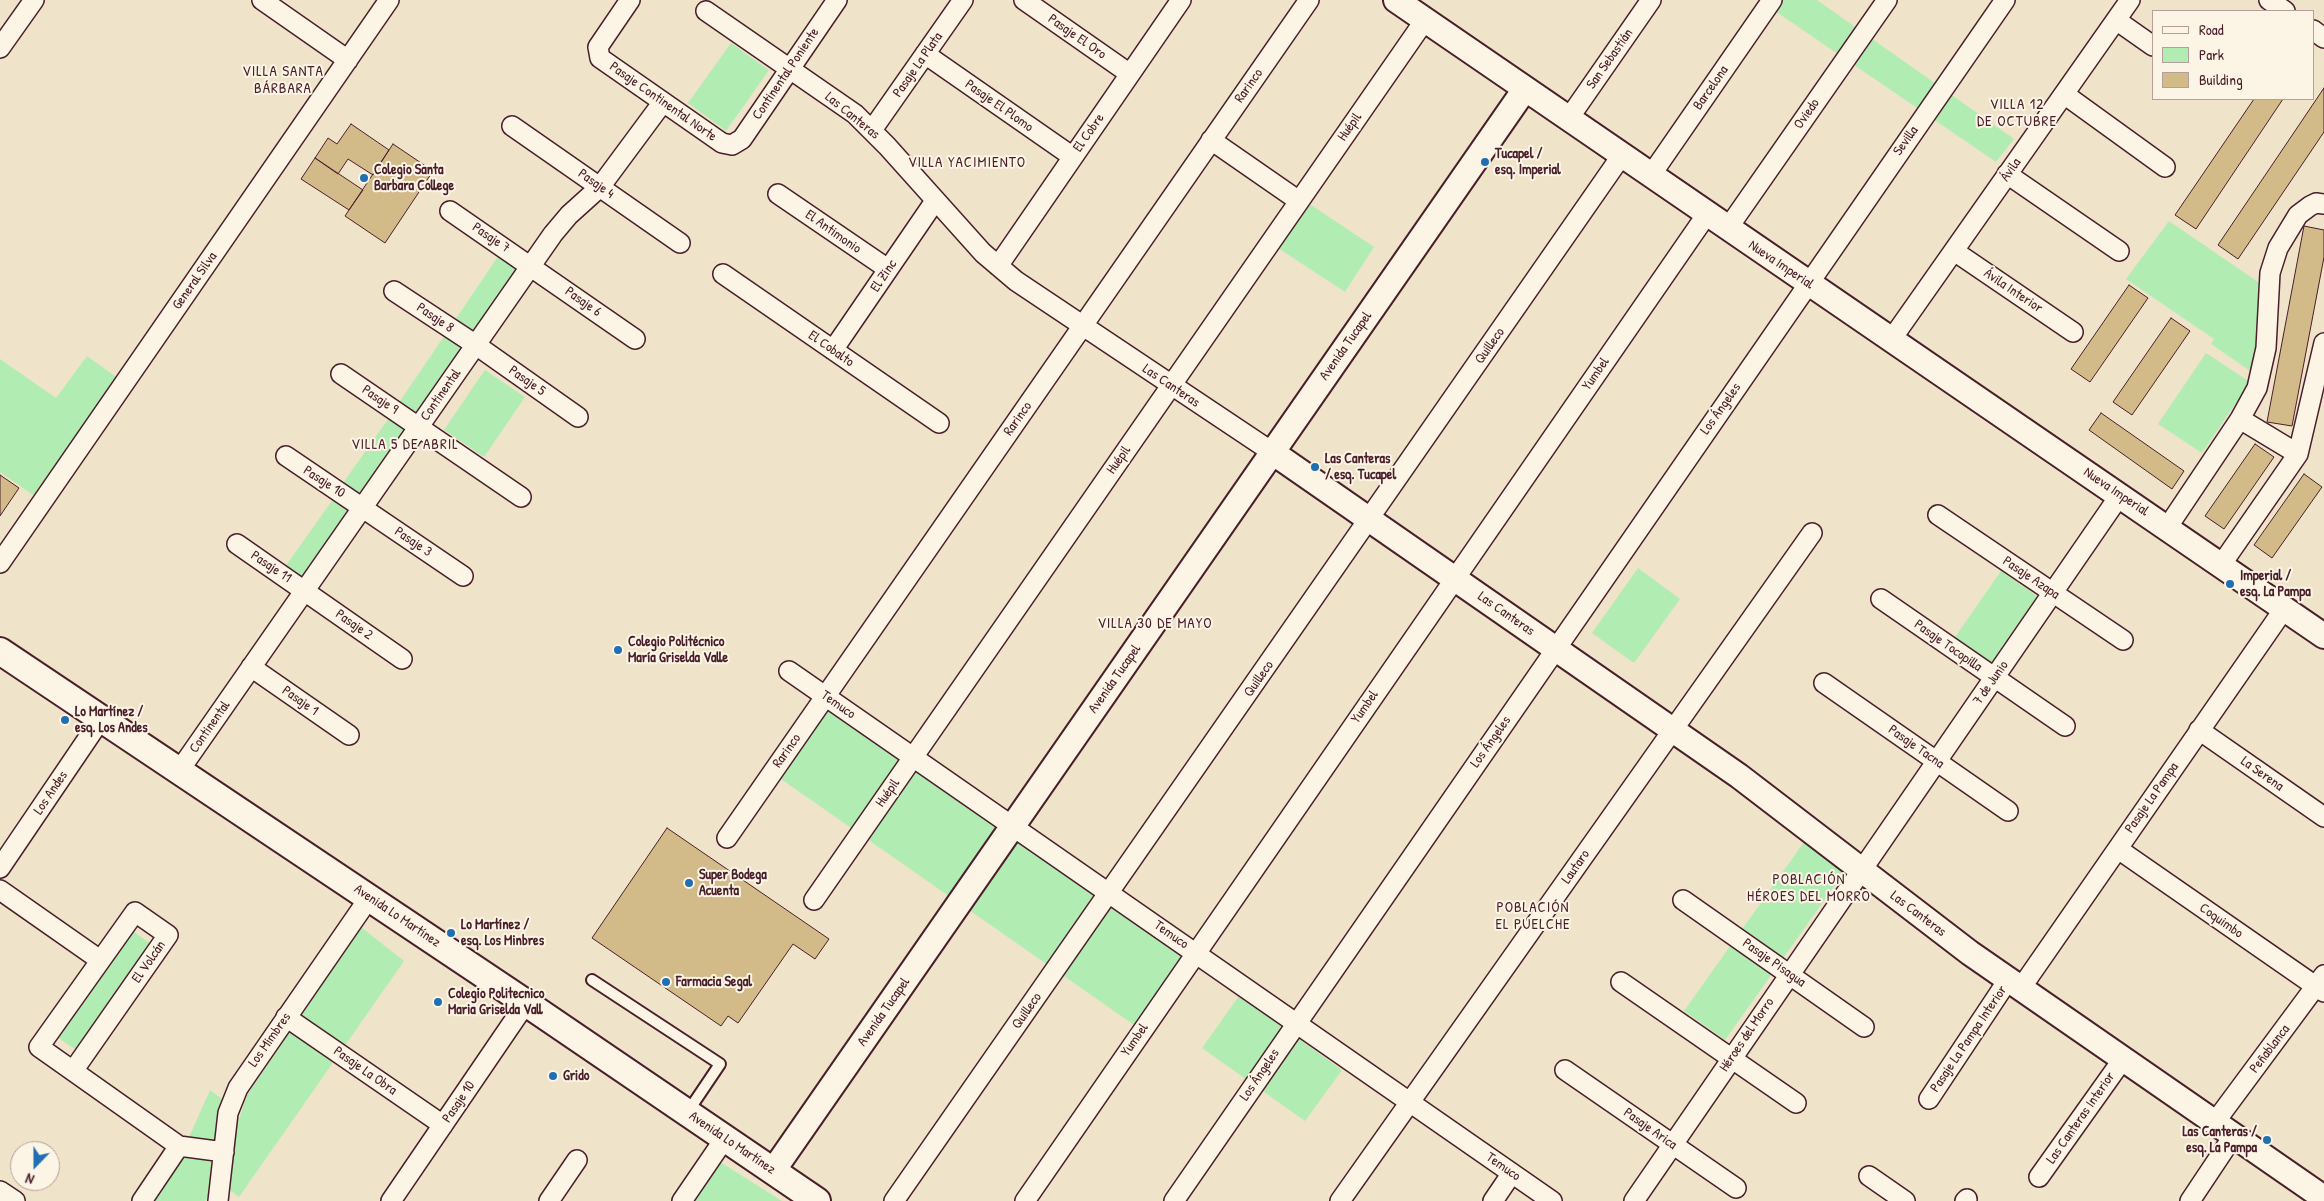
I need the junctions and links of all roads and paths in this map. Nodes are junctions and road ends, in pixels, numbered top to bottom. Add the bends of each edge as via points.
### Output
1 (34, 0) edge
2 (262, 0) edge
3 (389, 0) edge
4 (630, 0) edge
5 (837, 0) edge
6 (963, 0) edge
7 (1024, 0) edge
8 (1181, 0) edge
9 (1309, 0) edge
10 (1396, 0) edge
11 (1651, 0) edge
12 (1772, 0) edge
13 (1887, 0) edge
14 (2005, 0) edge
15 (2130, 0) edge
16 (2269, 0) edge
17 (2284, 10) edge
18 (706, 11) dead end
19 (1425, 20) junction
20 (2116, 20) junction
21 (2152, 45) edge
22 (0, 48) edge
23 (926, 54) junction
24 (348, 60) junction
25 (789, 69) junction
26 (1130, 74) junction
27 (1525, 88) junction
28 (2064, 94) junction
29 (663, 102) junction
30 (1569, 118) junction
31 (512, 126) dead end
32 (872, 130) junction
33 (1212, 140) junction
34 (732, 146) joint
35 (1622, 155) junction
36 (1073, 158) junction
37 (2166, 167) dead end
38 (2007, 174) junction
39 (1651, 175) junction
40 (600, 187) junction
41 (778, 194) dead end
42 (935, 201) junction
43 (1299, 201) junction
44 (2324, 204) edge
45 (450, 211) dead end
46 (1707, 214) junction
47 (1728, 228) junction
48 (680, 243) dead end
49 (1954, 251) junction
50 (2119, 251) dead end
51 (532, 266) junction
52 (998, 266) junction
53 (888, 269) junction
54 (723, 274) dead end
55 (1808, 283) junction
56 (394, 290) dead end
57 (1083, 326) junction
58 (2073, 332) dead end
59 (635, 339) dead end
60 (1891, 340) junction
61 (2324, 343) edge
62 (476, 345) junction
63 (833, 350) junction
64 (341, 374) dead end
65 (1171, 386) junction
66 (578, 417) dead end
67 (2240, 418) junction
68 (939, 423) dead end
69 (419, 426) junction
70 (1272, 452) junction
71 (2298, 454) junction
72 (286, 456) dead end
73 (2120, 495) junction
74 (521, 497) dead end
75 (363, 507) junction
76 (1938, 515) dead end
77 (1369, 520) junction
78 (2167, 528) junction
79 (1812, 533) dead end
80 (236, 544) dead end
81 (0, 562) edge
82 (2222, 565) junction
83 (463, 576) dead end
84 (1454, 578) junction
85 (305, 590) junction
86 (2053, 593) junction
87 (1881, 599) dead end
88 (2284, 609) junction
89 (2324, 636) edge
90 (2123, 640) dead end
91 (1556, 649) junction
92 (0, 651) edge
93 (402, 659) dead end
94 (251, 667) junction
95 (789, 670) dead end
96 (1994, 677) junction
97 (1824, 684) dead end
98 (826, 696) junction
99 (102, 719) junction
100 (2065, 726) dead end
101 (1673, 730) junction
102 (2200, 730) junction
103 (349, 735) dead end
104 (913, 757) junction
105 (1936, 761) junction
106 (179, 771) junction
107 (2008, 811) dead end
108 (2324, 817) edge
109 (1012, 826) junction
110 (727, 838) dead end
111 (2118, 849) junction
112 (0, 868) edge
113 (1861, 870) junction
114 (0, 890) edge
115 (1110, 893) junction
116 (369, 898) junction
117 (814, 900) dead end
118 (1683, 900) dead end
119 (1196, 952) junction
120 (100, 960) junction
121 (1789, 974) junction
122 (592, 980) dead end
123 (1621, 982) dead end
124 (2015, 984) junction
125 (2321, 985) edge
126 (526, 1003) junction
127 (286, 1017) junction
128 (1296, 1022) junction
129 (1864, 1027) dead end
130 (1732, 1058) junction
131 (2123, 1059) junction
132 (1564, 1070) dead end
133 (73, 1071) junction
134 (1929, 1098) dead end
135 (1410, 1101) junction
136 (1796, 1103) dead end
137 (688, 1113) junction
138 (443, 1125) junction
139 (2224, 1129) junction
140 (725, 1138) junction
141 (1673, 1145) junction
142 (179, 1146) junction
143 (224, 1152) junction
144 (577, 1160) dead end
145 (773, 1171) junction
146 (1512, 1173) junction
147 (1869, 1176) dead end
148 (2040, 1177) dead end
149 (1736, 1188) dead end
150 (0, 1190) edge
151 (2324, 1198) edge
152 (811, 1199) edge
153 (15, 1201) edge
154 (142, 1201) edge
155 (218, 1201) edge
156 (391, 1201) edge
157 (549, 1201) edge
158 (682, 1201) edge
159 (894, 1201) edge
160 (1025, 1201) edge
161 (1174, 1201) edge
162 (1340, 1201) edge
163 (1493, 1201) edge
164 (1552, 1201) edge
165 (1634, 1201) edge
166 (1904, 1201) edge
167 (2190, 1201) edge

1 - 22 street
2 - 24 street
3 - 24 street, General Silva
4 - 29 street, Pasaje Continental Norte via 601,42 598,52 604,62
5 - 25 street, Continental Poniente
6 - 23 street, Pasaje La Plata
7 - 26 street, Pasaje El Oro
8 - 26 street, El Cobre
9 - 33 street, Rarinco
10 - 19 street, Nueva Imperial
11 - 30 street, San Sebastián
12 - 39 street, Barcelona
13 - 47 street, Oviedo
14 - 55 street, Sevilla
15 - 20 street, Ávila
16 - 17 street
18 - 25 street, Las Canteras
19 - 27 street, Nueva Imperial
19 - 43 street, Huépil
20 - 21 street
20 - 28 street, Ávila
23 - 32 street, Pasaje La Plata
23 - 36 street, Pasaje El Plomo
24 - 81 street, General Silva
25 - 32 street, Las Canteras
25 - 34 street, Continental Poniente via 742,139
26 - 36 street, El Cobre
27 - 30 street, Nueva Imperial
27 - 70 street, Avenida Tucapel
28 - 37 street
28 - 38 street, Ávila
29 - 34 street, Pasaje Continental Norte via 722,143
29 - 40 street, Continental
30 - 35 street, Nueva Imperial
31 - 40 street, Pasaje 4
32 - 42 street, Las Canteras
33 - 43 street
33 - 57 street, Rarinco
35 - 39 street, Nueva Imperial
35 - 77 street, Quilleco
36 - 52 street, El Cobre
38 - 49 street, Ávila
38 - 50 street
39 - 46 street, Nueva Imperial
40 - 48 street, Pasaje 4
40 - 51 street, Continental via 561,224
41 - 53 street, El Antimonio
42 - 52 street, Las Canteras
42 - 53 street, El Zinc
43 - 65 street, Huépil
44 - 67 street via 2316,203 2298,214 2276,254 2268,287 2266,348 2257,388
45 - 51 street, Pasaje 7
46 - 47 street, Nueva Imperial
46 - 84 street, Yumbel
47 - 55 street, Nueva Imperial
49 - 58 street, Ávila Interior
49 - 60 street, Ávila
51 - 59 street, Pasaje 6
51 - 62 street, Continental
52 - 57 street, Las Canteras
53 - 63 street, El Zinc
54 - 63 street, El Cobalto
55 - 60 street, Nueva Imperial
55 - 91 street, Los Ángeles
56 - 62 street, Pasaje 8
57 - 65 street, Las Canteras
57 - 98 street, Rarinco
60 - 73 street, Nueva Imperial
61 - 71 street
62 - 66 street, Pasaje 5
62 - 69 street, Continental
63 - 68 street, El Cobalto
64 - 69 street, Pasaje 9
65 - 70 street, Las Canteras
65 - 104 street, Huépil
67 - 71 street
67 - 78 street
69 - 74 street
69 - 75 street, Continental
70 - 77 street, Las Canteras
70 - 109 street, Avenida Tucapel
71 - 82 street
72 - 75 street, Pasaje 10
73 - 78 street, Nueva Imperial
73 - 86 street, 7 de Junio
75 - 83 street, Pasaje 3
75 - 85 street, Continental
76 - 86 street, Pasaje Azapa
77 - 84 street, Las Canteras
77 - 115 street, Quilleco
78 - 82 street, Nueva Imperial
79 - 101 street, Lautaro
80 - 85 street, Pasaje 11
82 - 88 street, Nueva Imperial
84 - 91 street, Las Canteras
84 - 119 street, Yumbel
85 - 93 street, Pasaje 2
85 - 94 street, Continental
86 - 90 street, Pasaje Azapa
86 - 96 street, 7 de Junio
87 - 96 street, Pasaje Tocopilla
88 - 89 street, Nueva Imperial
88 - 102 street, Pasaje La Pampa
91 - 101 street, Las Canteras
91 - 128 street, Los Ángeles
92 - 99 main road, Avenida Lo Martínez
94 - 103 street, Pasaje 1
94 - 106 street, Continental
95 - 98 street, Temuco
96 - 100 street, Pasaje Tocopilla
96 - 105 street, 7 de Junio
97 - 105 street, Pasaje Tacna
98 - 104 street, Temuco
98 - 110 street, Rarinco
99 - 106 main road, Avenida Lo Martínez
99 - 112 street, Los Andes
101 - 113 street, Las Canteras via 1770,799
101 - 135 street, Lautaro
102 - 108 street, La Serena
102 - 111 street, Pasaje La Pampa
104 - 109 street, Temuco
104 - 117 street, Huépil
105 - 107 street, Pasaje Tacna
105 - 113 street, 7 de Junio
106 - 116 main road, Avenida Lo Martínez
109 - 115 street, Temuco
109 - 145 street, Avenida Tucapel
111 - 124 street, Pasaje La Pampa
111 - 125 street, Coquimbo
113 - 121 street, Héroes del Morro
113 - 124 street, Las Canteras
114 - 120 street
115 - 119 street, Temuco
115 - 159 street, Quilleco
116 - 126 main road, Avenida Lo Martínez
116 - 127 street, Los Mimbres
118 - 121 street, Pasaje Pisagua
119 - 128 street, Temuco
119 - 160 street, Yumbel
120 - 133 street, El Volcán via 39,1048
120 - 133 street, El Volcán via 135,912 168,935
121 - 129 street, Pasaje Pisagua
121 - 130 street, Héroes del Morro
122 - 137 lane via 720,1064
123 - 130 street
124 - 131 street, Las Canteras
124 - 134 street, Pasaje La Pampa Interior
125 - 139 street, Peñablanca
126 - 137 main road, Avenida Lo Martínez
126 - 138 street, Pasaje 10
127 - 138 street, Pasaje La Obra
127 - 143 street, Los Mimbres via 238,1088 228,1113
128 - 135 street, Temuco
128 - 161 street, Los Ángeles
130 - 136 street
130 - 141 street, Héroes del Morro
131 - 139 street, Las Canteras
131 - 148 street, Las Canteras Interior
132 - 141 street, Pasaje Arica
133 - 142 street, El Volcán
135 - 146 street, Temuco
135 - 162 street, Lautaro
137 - 140 main road, Avenida Lo Martínez
138 - 156 street, Pasaje 10
139 - 151 street, Las Canteras
139 - 167 street, Peñablanca
140 - 145 main road, Avenida Lo Martínez
140 - 158 street
141 - 149 street, Pasaje Arica
141 - 165 street, Héroes del Morro
142 - 143 street, El Volcán
142 - 154 street
143 - 155 street, Los Mimbres
144 - 157 street
145 - 152 main road, Avenida Lo Martínez
146 - 163 street
146 - 164 street, Temuco
147 - 166 street
150 - 153 street

